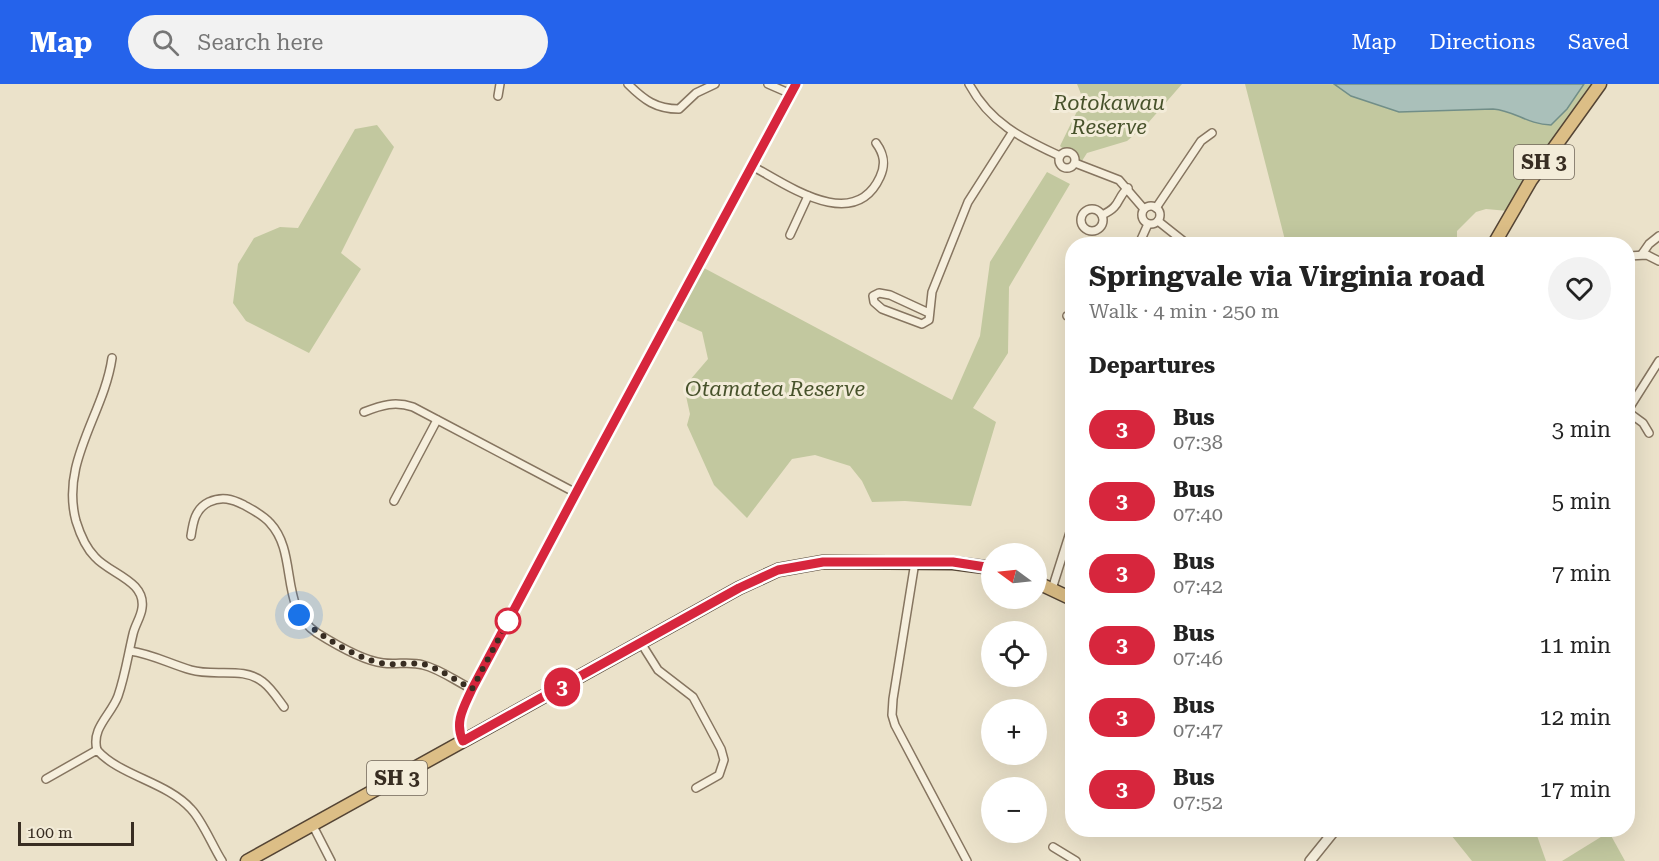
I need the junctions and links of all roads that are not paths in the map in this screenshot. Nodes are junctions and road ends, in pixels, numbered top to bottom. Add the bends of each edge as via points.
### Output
1 (500, 84) edge
2 (628, 84) edge
3 (715, 84) edge
4 (768, 84) edge
5 (796, 84) edge
6 (969, 84) edge
7 (1600, 84) edge
8 (791, 94) junction
9 (498, 96) dead end
10 (1012, 133) junction
11 (1212, 133) dead end
12 (876, 143) dead end
13 (752, 166) junction
14 (1128, 188) junction
15 (808, 196) junction
16 (1156, 208) junction
17 (1144, 209) junction
18 (1102, 215) dead end
19 (1158, 221) junction
20 (1148, 224) junction
21 (790, 235) dead end
22 (1659, 236) edge
23 (1142, 237) edge
24 (1178, 237) edge
25 (1498, 237) edge
26 (1642, 254) junction
27 (1635, 255) edge
28 (1659, 261) edge
29 (920, 309) junction
30 (929, 313) junction
31 (908, 320) junction
32 (112, 358) dead end
33 (1659, 361) edge
34 (1635, 400) edge
35 (364, 412) dead end
36 (1635, 417) edge
37 (437, 420) junction
38 (1648, 433) dead end
39 (576, 493) junction
40 (394, 501) dead end
41 (191, 536) dead end
42 (1065, 548) edge
43 (915, 562) junction
44 (981, 566) edge
45 (1047, 587) edge
46 (1052, 589) junction
47 (1065, 596) edge
48 (641, 643) junction
49 (130, 651) junction
50 (472, 689) junction
51 (284, 706) dead end
52 (463, 741) junction
53 (97, 750) junction
54 (46, 780) dead end
55 (696, 788) dead end
56 (312, 824) junction
57 (1329, 837) edge
58 (1053, 847) dead end
59 (222, 861) edge
60 (246, 861) edge
61 (331, 861) edge
62 (967, 861) edge
63 (1076, 861) edge
64 (1310, 861) edge

1 - 9 street
2 - 3 street via 641,97 663,109 679,109 696,93
4 - 8 street
5 - 8 street
6 - 10 street via 986,109
7 - 25 highway, SH 3 via 1531,180
8 - 13 street
10 - 14 street via 1060,156 1065,168 1075,163 1113,177
10 - 30 street via 968,202 932,292
11 - 16 street via 1202,141
12 - 15 street via 883,152 884,163 877,183 868,193 847,203 822,202
13 - 15 street
13 - 39 street
14 - 17 street
14 - 18 street via 1117,206
15 - 21 street
16 - 17 street
16 - 19 street via 1160,214
17 - 20 street via 1142,216
19 - 20 street
19 - 24 street
20 - 23 street
22 - 26 street
26 - 27 street
26 - 28 street
29 - 30 street
29 - 31 street
29 - 31 street via 890,295 873,296 882,309
30 - 31 street via 929,320 922,324
32 - 49 street via 105,388 79,451 73,504 81,534 95,557 135,585 140,593 142,608
33 - 34 street
35 - 37 street via 397,403
36 - 38 street
37 - 39 street
37 - 40 street
39 - 50 street
41 - 50 street via 193,520 204,506 218,499 236,501 270,522 277,532 294,602 307,625 369,660 425,665
42 - 46 street
43 - 44 highway, SH 3
43 - 48 highway, SH 3 via 823,562 778,570
43 - 62 street via 892,715
45 - 46 highway
46 - 47 highway
48 - 52 highway, SH 3
48 - 55 street via 658,670 693,697 721,749 724,760 719,775
49 - 51 street via 193,670 256,677
49 - 53 street via 116,700 97,730
50 - 52 street via 458,724
52 - 56 highway, SH 3
53 - 54 street
53 - 59 street via 192,809
56 - 60 highway, SH 3
56 - 61 street
57 - 64 street
58 - 63 street

